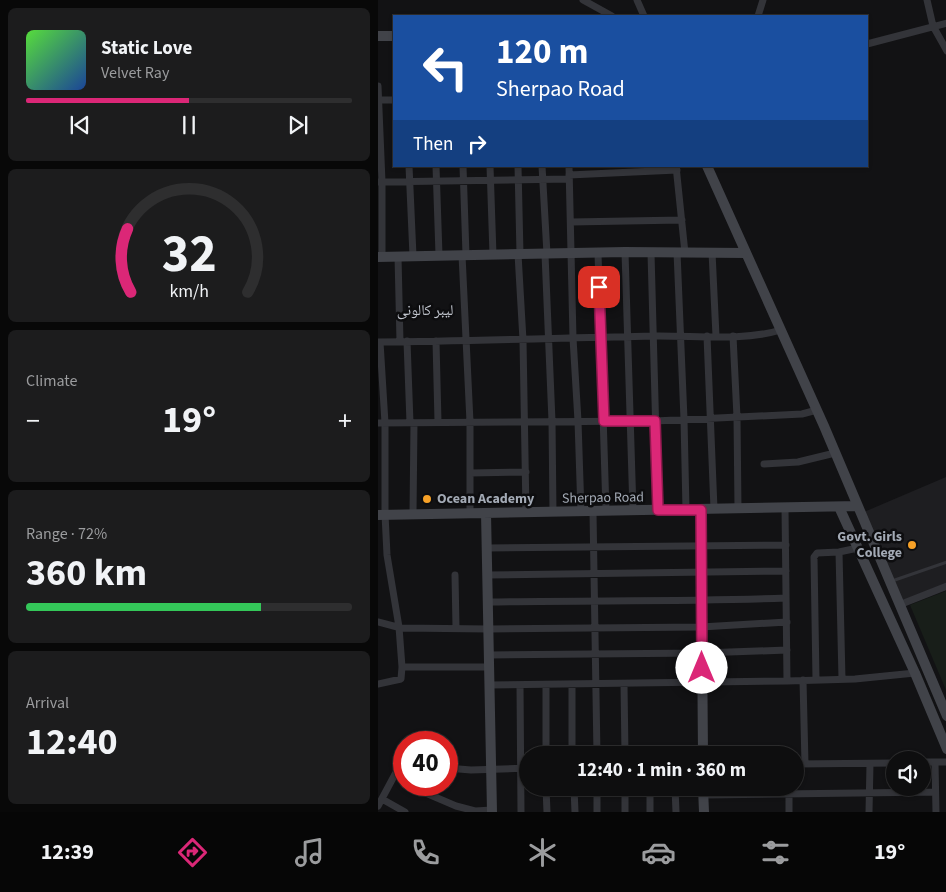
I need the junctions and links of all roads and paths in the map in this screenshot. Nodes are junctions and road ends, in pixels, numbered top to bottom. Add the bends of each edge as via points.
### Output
1 (583, 0) edge
2 (637, 0) edge
3 (764, 0) edge
4 (928, 0) edge
5 (610, 15) edge
6 (644, 15) edge
7 (758, 15) edge
8 (946, 23) edge
9 (934, 26) junction
10 (378, 36) edge
11 (393, 36) edge
12 (868, 44) edge
13 (946, 50) edge
14 (378, 86) edge
15 (378, 100) edge
16 (393, 100) edge
17 (409, 167) edge
18 (436, 167) edge
19 (463, 167) edge
20 (490, 167) edge
21 (518, 167) edge
22 (542, 167) edge
23 (569, 167) edge
24 (708, 167) edge
25 (676, 168) edge
26 (569, 177) junction
27 (517, 180) junction
28 (542, 180) junction
29 (437, 181) junction
30 (463, 181) junction
31 (491, 181) junction
32 (380, 182) edge
33 (410, 182) junction
34 (682, 220) junction
35 (571, 222) junction
36 (625, 252) junction
37 (681, 252) junction
38 (712, 252) junction
39 (598, 253) junction
40 (650, 253) junction
41 (746, 253) junction
42 (519, 254) junction
43 (546, 254) junction
44 (572, 254) junction
45 (464, 255) junction
46 (493, 255) junction
47 (398, 256) junction
48 (413, 256) junction
49 (439, 256) junction
50 (380, 257) edge
51 (781, 330) junction
52 (654, 336) junction
53 (680, 336) junction
54 (707, 336) junction
55 (716, 336) junction
56 (733, 336) junction
57 (627, 337) junction
58 (573, 338) junction
59 (600, 338) junction
60 (549, 339) junction
61 (523, 340) junction
62 (436, 341) junction
63 (466, 341) junction
64 (379, 342) edge
65 (404, 342) junction
66 (817, 410) junction
67 (737, 417) junction
68 (711, 418) junction
69 (684, 419) junction
70 (526, 421) junction
71 (552, 421) junction
72 (578, 421) junction
73 (604, 421) junction
74 (630, 421) junction
75 (655, 421) junction
76 (438, 422) junction
77 (470, 422) junction
78 (382, 423) edge
79 (412, 423) junction
80 (836, 452) junction
81 (764, 464) dead end
82 (526, 472) junction
83 (470, 473) junction
84 (858, 506) junction
85 (839, 507) junction
86 (785, 508) junction
87 (714, 509) junction
88 (738, 509) junction
89 (658, 510) junction
90 (686, 510) junction
91 (701, 510) junction
92 (606, 511) junction
93 (633, 511) junction
94 (552, 512) junction
95 (580, 512) junction
96 (593, 512) junction
97 (486, 513) junction
98 (526, 513) junction
99 (382, 514) edge
100 (413, 514) junction
101 (470, 514) junction
102 (786, 545) junction
103 (701, 546) junction
104 (594, 547) junction
105 (487, 548) junction
106 (858, 548) junction
107 (840, 552) junction
108 (946, 562) edge
109 (786, 570) junction
110 (701, 572) junction
111 (594, 574) junction
112 (455, 575) dead end
113 (488, 575) junction
114 (889, 582) junction
115 (946, 586) edge
116 (786, 598) junction
117 (594, 600) junction
118 (701, 601) junction
119 (488, 602) junction
120 (899, 605) junction
121 (378, 622) edge
122 (787, 622) junction
123 (399, 627) junction
124 (701, 627) junction
125 (456, 628) junction
126 (595, 628) junction
127 (489, 629) junction
128 (787, 650) junction
129 (702, 653) junction
130 (595, 654) junction
131 (489, 655) junction
132 (402, 667) junction
133 (489, 667) junction
134 (915, 673) junction
135 (842, 679) junction
136 (803, 680) junction
137 (816, 680) junction
138 (787, 681) junction
139 (702, 683) junction
140 (378, 684) edge
141 (546, 684) junction
142 (572, 684) junction
143 (595, 684) junction
144 (624, 684) junction
145 (489, 685) junction
146 (520, 685) junction
147 (946, 716) edge
148 (523, 746) edge
149 (546, 746) edge
150 (572, 746) edge
151 (597, 746) edge
152 (626, 746) edge
153 (703, 746) edge
154 (804, 746) edge
155 (946, 749) edge
156 (934, 762) joint
157 (946, 762) edge
158 (886, 763) edge
159 (804, 764) edge
160 (870, 764) junction
161 (491, 768) junction
162 (519, 768) edge
163 (458, 769) edge
164 (393, 779) edge
165 (804, 790) edge
166 (869, 792) junction
167 (935, 792) junction
168 (433, 796) edge
169 (522, 796) edge
170 (546, 796) edge
171 (574, 796) edge
172 (597, 796) edge
173 (625, 796) edge
174 (650, 796) edge
175 (675, 796) edge
176 (703, 796) edge
177 (789, 796) edge
178 (380, 802) edge
179 (492, 811) edge
180 (405, 812) edge
181 (521, 812) edge
182 (546, 812) edge
183 (574, 812) edge
184 (597, 812) edge
185 (625, 812) edge
186 (650, 812) edge
187 (676, 812) edge
188 (704, 812) edge
189 (789, 812) edge
190 (869, 812) edge
191 (936, 812) edge

1 - 5 street
2 - 6 street
3 - 7 street
4 - 9 street
8 - 9 street
9 - 12 street
9 - 13 street
10 - 11 street
14 - 15 street
15 - 16 street
15 - 32 street
17 - 33 street
18 - 29 street
19 - 30 street
20 - 31 street
21 - 27 street
22 - 28 street
23 - 26 street
24 - 41 street
25 - 26 street
25 - 34 street
26 - 28 street
26 - 35 street
27 - 28 street
27 - 31 street
27 - 42 street
28 - 43 street
29 - 30 street
29 - 33 street
29 - 49 street
30 - 31 street
30 - 45 street
31 - 46 street
32 - 33 street
32 - 50 street
33 - 48 street
34 - 35 street
34 - 37 street
35 - 44 street
36 - 39 street
36 - 40 street
36 - 57 street
37 - 38 street
37 - 40 street
37 - 53 street
38 - 41 street
38 - 55 street
39 - 44 street
39 - 59 street
40 - 52 street
41 - 51 street
42 - 43 street
42 - 46 street
42 - 61 street
43 - 44 street
43 - 60 street
44 - 58 street
45 - 46 street
45 - 49 street
45 - 63 street
47 - 48 street
47 - 50 street
47 - 65 street
48 - 49 street
51 - 56 street
51 - 66 street
52 - 53 street
52 - 57 street
52 - 75 street
53 - 54 street
53 - 69 street
54 - 55 street
54 - 68 street
55 - 56 street
56 - 67 street
57 - 59 street
57 - 74 street
58 - 59 street
58 - 60 street
58 - 72 street
59 - 73 street
60 - 61 street
60 - 71 street
61 - 63 street
61 - 70 street
62 - 63 street
62 - 65 street
62 - 76 street
63 - 77 street
64 - 65 street
64 - 78 street
65 - 79 street
66 - 67 street via 802,414
66 - 80 street
67 - 68 street
67 - 88 street
68 - 69 street
68 - 87 street
69 - 75 street
69 - 90 street
70 - 71 street
70 - 77 street
70 - 82 street
71 - 72 street
71 - 94 street
72 - 73 street
72 - 95 street
73 - 74 street
73 - 92 street
74 - 75 street
74 - 93 street
75 - 89 street
76 - 77 street
76 - 79 street
77 - 83 street
78 - 79 street
78 - 99 street
79 - 100 street
80 - 81 street via 805,461
80 - 84 street
82 - 83 street
82 - 98 street
83 - 101 street
84 - 85 street, Sherpao Road
84 - 114 street
85 - 86 street, Sherpao Road
85 - 106 street
86 - 88 street, Sherpao Road
86 - 102 street
87 - 88 street, Sherpao Road
87 - 91 street, Sherpao Road
89 - 90 street, Sherpao Road
89 - 93 street, Sherpao Road
90 - 91 street, Sherpao Road
91 - 103 street
92 - 93 street, Sherpao Road
92 - 96 street, Sherpao Road
94 - 95 street, Sherpao Road
94 - 98 street, Sherpao Road
95 - 96 street, Sherpao Road
96 - 104 street
97 - 98 street, Sherpao Road
97 - 101 street, Sherpao Road
97 - 105 street
99 - 100 street, Sherpao Road
99 - 123 street
100 - 101 street, Sherpao Road
102 - 103 street
102 - 109 street
103 - 104 street
103 - 110 street
104 - 105 street
104 - 111 street
105 - 113 street
106 - 107 street
106 - 134 street
107 - 135 street
107 - 137 street via 817,553 814,557
108 - 114 lane
109 - 110 street
109 - 116 street
110 - 111 street
110 - 118 street
111 - 113 street
111 - 117 street
112 - 125 street
113 - 119 street
114 - 120 street
115 - 120 street
116 - 118 street
116 - 122 street
117 - 118 street
117 - 119 street
117 - 126 street
118 - 124 street
119 - 127 street
120 - 147 street
121 - 123 street
122 - 124 street
122 - 128 street
123 - 125 street
123 - 132 street
124 - 126 street
124 - 129 street
125 - 127 street
126 - 127 street
126 - 130 street
127 - 131 street
128 - 129 street
128 - 138 street
129 - 130 street
129 - 139 street
130 - 131 street
130 - 143 street
131 - 133 street
132 - 133 street
132 - 140 street via 400,679
133 - 145 street
134 - 135 street
134 - 155 street
135 - 137 street
136 - 137 street
136 - 138 street
136 - 154 street
138 - 139 street
139 - 144 street
139 - 153 street
141 - 142 street
141 - 146 street
141 - 149 street
142 - 143 street
142 - 150 street
143 - 144 street
143 - 151 street
144 - 152 street
145 - 146 street
145 - 161 street
146 - 148 street
156 - 157 street
156 - 167 street
158 - 160 street
159 - 160 street
160 - 166 street
161 - 162 street
161 - 163 street
161 - 179 street
164 - 178 street
165 - 166 street
166 - 167 street
166 - 190 street
167 - 191 street
168 - 179 street via 475,811
169 - 181 street
170 - 182 street
171 - 183 street
172 - 184 street
173 - 185 street
174 - 186 street
175 - 187 street
176 - 188 street
177 - 189 street
178 - 180 street

